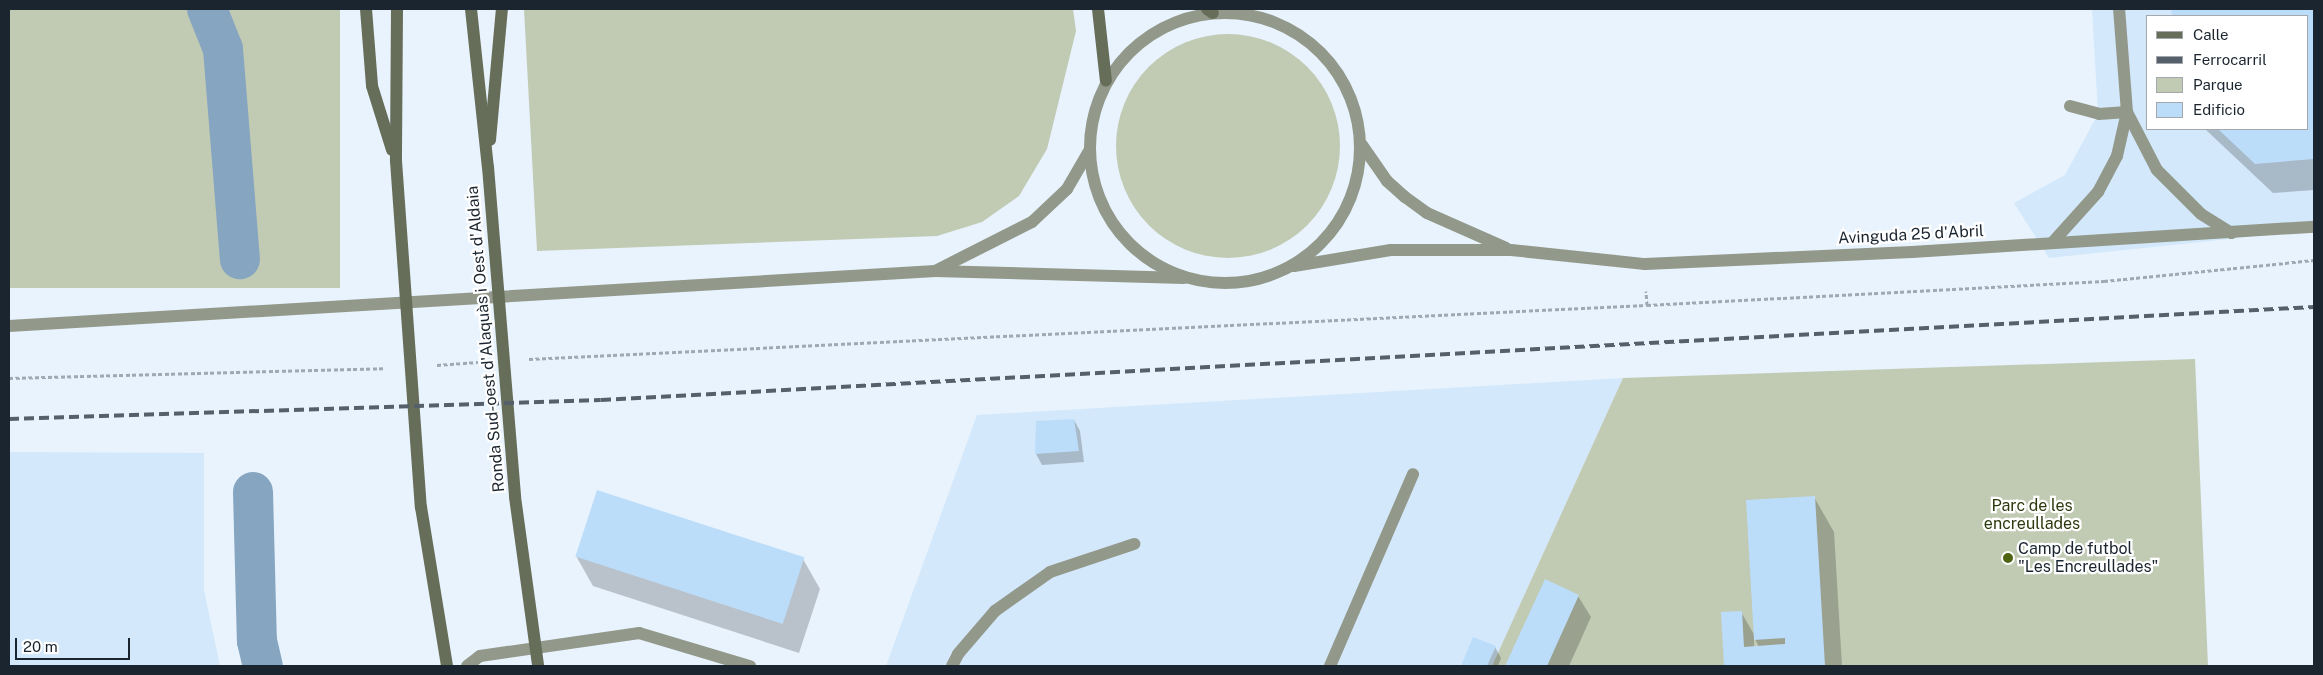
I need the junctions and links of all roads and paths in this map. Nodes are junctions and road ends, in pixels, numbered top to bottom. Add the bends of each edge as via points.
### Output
1 (366, 9) edge
2 (397, 9) edge
3 (471, 9) edge
4 (502, 9) edge
5 (1098, 9) edge
6 (2120, 9) edge
7 (1210, 11) edge
8 (1106, 81) junction
9 (2070, 106) dead end
10 (2127, 112) junction
11 (1362, 145) junction
12 (1089, 150) junction
13 (396, 161) junction
14 (488, 167) junction
15 (2314, 227) edge
16 (2231, 233) junction
17 (2052, 243) junction
18 (1511, 250) junction
19 (2314, 260) edge
20 (1645, 264) junction
21 (1294, 266) junction
22 (935, 271) junction
23 (1184, 278) junction
24 (1647, 305) junction
25 (9, 321) edge
26 (9, 326) edge
27 (27, 326) junction
28 (525, 359) dead end
29 (486, 362) dead end
30 (427, 365) dead end
31 (388, 368) dead end
32 (9, 378) edge
33 (1413, 474) dead end
34 (1134, 544) dead end
35 (447, 666) edge
36 (467, 666) edge
37 (538, 666) edge
38 (750, 666) edge
39 (952, 666) edge
40 (1330, 666) edge

1 - 13 main road via 372,86
2 - 13 main road
3 - 14 main road, Ronda Sud-oest d'Alaquàs i Oest d'Aldaia
4 - 14 main road
5 - 8 main road
6 - 10 street
7 - 8 street via 1171,23 1134,47
7 - 11 street via 1257,16 1290,30 1332,63 1353,102
8 - 12 street via 1093,114
9 - 10 street via 2098,114
10 - 16 street via 2157,170 2201,214
10 - 17 street via 2117,156 2098,192
11 - 18 street, Avinguda 25 d'Abril via 1387,181 1427,213
11 - 21 street via 1358,181 1344,214 1323,243
12 - 22 street via 1067,189 1032,222
12 - 23 street via 1096,192 1116,229 1146,259
13 - 35 main road via 421,508
14 - 37 main road, Ronda Sud-oest d'Alaquàs i Oest d'Aldaia via 515,497
15 - 16 street, Avinguda 25 d'Abril
16 - 17 street, Avinguda 25 d'Abril
17 - 20 street, Avinguda 25 d'Abril
18 - 20 street, Avinguda 25 d'Abril
18 - 21 street, Avinguda 25 d'Abril via 1391,250
19 - 24 path via 2104,281
20 - 24 path
21 - 23 street via 1259,280 1222,284
22 - 23 street
22 - 27 street
24 - 28 path
25 - 27 street
26 - 27 street
29 - 30 path
31 - 32 path
33 - 40 street
34 - 39 street via 1050,572 995,610 958,654
36 - 38 street via 480,656 639,633

